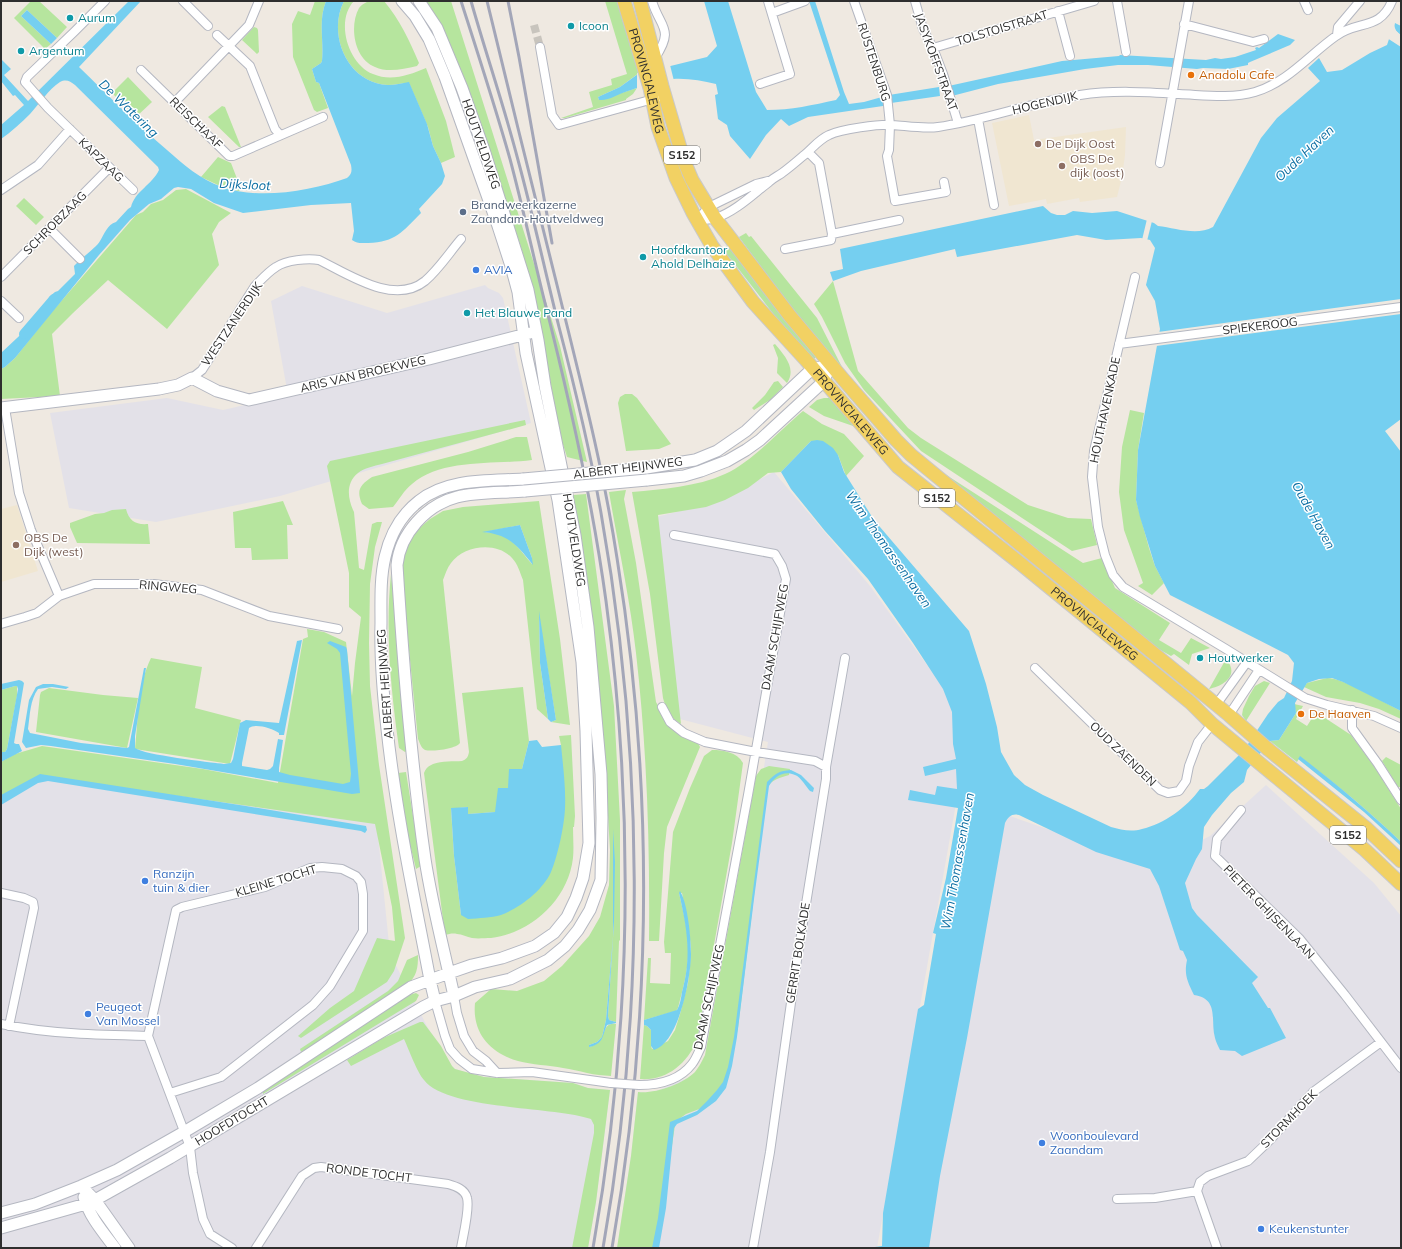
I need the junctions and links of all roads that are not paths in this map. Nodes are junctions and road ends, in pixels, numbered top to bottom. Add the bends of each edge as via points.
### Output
1 (105, 1) edge
2 (183, 1) edge
3 (259, 1) edge
4 (402, 1) edge
5 (419, 1) edge
6 (624, 1) edge
7 (640, 1) edge
8 (645, 1) edge
9 (768, 1) edge
10 (804, 1) edge
11 (854, 1) edge
12 (915, 1) edge
13 (1117, 1) edge
14 (1189, 1) edge
15 (1304, 1) edge
16 (1360, 1) edge
17 (1392, 1) edge
18 (1091, 2) edge
19 (652, 4) edge
20 (1308, 10) dead end
21 (1058, 11) junction
22 (772, 13) junction
23 (1184, 24) junction
24 (208, 26) dead end
25 (1337, 35) junction
26 (217, 36) dead end
27 (1264, 39) dead end
28 (228, 46) junction
29 (540, 47) tunnel mouth
30 (933, 48) junction
31 (1126, 52) dead end
32 (1070, 56) dead end
33 (652, 66) junction
34 (141, 70) dead end
35 (760, 84) dead end
36 (657, 92) junction
37 (1173, 93) junction
38 (175, 102) junction
39 (323, 118) dead end
40 (978, 119) junction
41 (958, 123) junction
42 (890, 125) junction
43 (70, 129) junction
44 (280, 135) junction
45 (808, 152) junction
46 (1160, 163) dead end
47 (109, 168) junction
48 (770, 181) junction
49 (944, 182) dead end
50 (1, 190) edge
51 (133, 190) dead end
52 (994, 205) dead end
53 (712, 213) junction
54 (697, 220) junction
55 (899, 220) dead end
56 (50, 229) junction
57 (832, 234) junction
58 (461, 239) dead end
59 (785, 249) dead end
60 (80, 259) dead end
61 (1, 277) edge
62 (1135, 277) dead end
63 (1, 301) edge
64 (1401, 308) edge
65 (19, 318) dead end
66 (536, 332) junction
67 (524, 335) junction
68 (1119, 344) junction
69 (831, 365) junction
70 (812, 368) junction
71 (192, 378) junction
72 (823, 382) junction
73 (3, 408) edge
74 (674, 535) dead end
75 (59, 596) junction
76 (1, 624) edge
77 (338, 629) dead end
78 (845, 658) dead end
79 (1247, 662) junction
80 (1035, 668) dead end
81 (1259, 670) junction
82 (1216, 705) junction
83 (662, 707) dead end
84 (1352, 710) junction
85 (1229, 715) junction
86 (1212, 724) junction
87 (1401, 728) edge
88 (756, 752) junction
89 (826, 767) junction
90 (1401, 800) edge
91 (1241, 810) dead end
92 (1401, 861) edge
93 (1401, 884) edge
94 (1, 893) edge
95 (449, 973) junction
96 (430, 980) junction
97 (454, 996) junction
98 (436, 1001) junction
99 (5, 1025) edge
100 (148, 1036) junction
101 (1381, 1042) junction
102 (1401, 1068) edge
103 (497, 1073) junction
104 (170, 1093) junction
105 (184, 1132) junction
106 (190, 1146) junction
107 (81, 1186) junction
108 (1197, 1191) junction
109 (1117, 1199) dead end
110 (90, 1202) junction
111 (1, 1213) edge
112 (1, 1228) edge
113 (115, 1248) edge
114 (129, 1248) edge
115 (232, 1248) edge
116 (256, 1248) edge
117 (461, 1248) edge
118 (752, 1248) edge
119 (1217, 1248) edge

1 - 43 street, KAPZAAG via 26,77 25,82 32,91
2 - 24 street
3 - 28 street via 249,25
4 - 67 main road, HOUTVELDWEG via 429,39 445,77 511,266 518,292
5 - 66 main road, HOUTVELDWEG via 437,28 462,88 512,237 528,290
6 - 33 main road, PROVINCIALEWEG / S152
7 - 33 main road, PROVINCIALEWEG / S152
8 - 19 street, PROVINCIALEWEG
9 - 22 street
10 - 22 street
11 - 42 street, RUSTENBURG via 887,95
12 - 30 street, JASYKOFFSTRAAT via 923,29
13 - 31 street
14 - 23 street
15 - 20 street
16 - 25 street via 1338,27
17 - 25 street, HOGENDIJK via 1382,17
18 - 21 street, TOLSTOISTRAAT
19 - 33 street, PROVINCIALEWEG via 665,29 663,46
21 - 30 street, TOLSTOISTRAAT
21 - 32 street
22 - 35 street via 790,74
23 - 27 street via 1253,42
23 - 37 street
25 - 37 street, HOGENDIJK via 1302,65 1256,92 1227,96
26 - 28 street
28 - 38 street
28 - 44 street via 250,66
29 - 36 street via 552,116 559,125
30 - 41 street, JASYKOFFSTRAAT
33 - 36 main road, PROVINCIALEWEG / S152
34 - 38 street, REISCHAAF
36 - 53 main road, PROVINCIALEWEG / S152 via 692,180
36 - 54 main road, PROVINCIALEWEG / S152 via 658,128 684,196
37 - 40 street, HOGENDIJK via 1094,93 1062,98
37 - 46 street
38 - 44 street, REISCHAAF via 229,156
39 - 44 street, REISCHAAF
40 - 41 street, HOGENDIJK
40 - 52 street
41 - 42 street, HOGENDIJK via 936,128
42 - 45 street, HOGENDIJK via 843,130 830,134 818,141
42 - 49 street, RUSTENBURG via 887,156 895,202 946,192
43 - 47 street, KAPZAAG
43 - 50 street, KAPZAAG via 38,165
45 - 48 street, HOGENDIJK
45 - 57 street via 818,163
47 - 51 street, KAPZAAG
47 - 56 street, SCHROBZAAG
48 - 53 street via 756,184
48 - 53 street, HOGENDIJK via 750,198
53 - 54 street, HOGENDIJK
53 - 54 street
53 - 69 main road, PROVINCIALEWEG / S152 via 790,316
54 - 70 main road, PROVINCIALEWEG / S152 via 753,302
55 - 57 street
56 - 60 street
56 - 61 street, SCHROBZAAG
57 - 59 street via 831,240
58 - 71 street, WESTZANERDIJK via 433,273 410,289 394,291 370,285 319,260 296,260 278,266 255,286 202,370
62 - 68 street, HOUTHAVENKADE
63 - 65 street
64 - 68 street, SPIEKEROOG
66 - 67 main road, ARIS VAN BROEKWEG
66 - 97 main road, HOUTVELDWEG via 574,535 588,627 601,774 600,880 590,910 578,930 548,960 510,979
67 - 71 main road, ARIS VAN BROEKWEG via 250,400 218,391
67 - 95 main road, HOUTVELDWEG via 538,414 558,500 582,662 588,851 576,898 567,917 554,933 535,946 509,956
68 - 79 street, HOUTHAVENKADE via 1094,451 1092,477 1095,515 1113,575 1123,587
69 - 70 main road
69 - 72 main road, ALBERT HEIJNWEG
69 - 82 main road, PROVINCIALEWEG / S152 via 911,455
70 - 72 main road, PROVINCIALEWEG / S152
70 - 96 main road, ALBERT HEIJNWEG, bridge via 746,431 706,456 646,468 455,484 429,494 412,506 400,521 384,558 380,661 402,837
71 - 73 main road, WESTZANERDIJK via 178,385 159,389
72 - 86 main road, PROVINCIALEWEG / S152 via 898,467 1191,704
72 - 95 main road, ALBERT HEIJNWEG, bridge via 760,440 727,461 701,472 647,480 456,497 426,514 414,525 404,541 397,566 402,648 423,844
73 - 75 street via 19,493 31,530
74 - 88 street, DAAM SCHIJFWEG via 775,554 782,566 786,579
75 - 76 street, RINGWEG via 37,612
75 - 77 street, RINGWEG via 94,584 154,584 202,590 269,616
78 - 89 street, GERRIT BOLKADE
79 - 81 street, HOUTHAVENKADE
79 - 82 street
80 - 86 street, OUD ZAENDEN via 1160,790 1168,793 1179,791 1186,781 1198,742
81 - 84 street, HOUTHAVENKADE via 1305,698 1327,706
81 - 85 street
82 - 85 main road, PROVINCIALEWEG / S152
82 - 86 main road
83 - 88 street via 670,722 684,733 705,742
84 - 87 street, HOUTHAVENKADE
84 - 90 street via 1352,728
85 - 86 main road
85 - 92 main road, PROVINCIALEWEG / S152 via 1365,827
86 - 93 main road, PROVINCIALEWEG / S152 via 1365,850
88 - 89 street via 815,761
88 - 103 street, DAAM SCHIJFWEG, bridge via 701,1048 692,1064 668,1082 639,1085 532,1072
89 - 118 street, GERRIT BOLKADE via 770,1152
91 - 101 street, PIETER GHIJSENLAAN via 1217,839 1215,856 1299,938
94 - 99 street via 33,902 34,908
95 - 96 main road, HOOFDTOCHT
95 - 97 main road, ALBERT HEIJNWEG
96 - 98 main road, ALBERT HEIJNWEG
96 - 105 main road, HOOFDTOCHT via 411,987 258,1088
97 - 98 main road, HOOFDTOCHT
97 - 103 street via 464,1036 473,1051 486,1060
98 - 103 street, DAAM SCHIJFWEG via 450,1049 472,1069
98 - 106 main road, HOOFDTOCHT
99 - 100 street via 98,1035
100 - 104 street
100 - 104 street, KLEINE TOCHT via 176,910 265,887 310,868 342,869 356,876 361,882 362,931 330,986 313,1005 221,1077
101 - 102 street, PIETER GHIJSENLAAN
101 - 108 street, STORMHOEK via 1313,1092 1252,1157 1243,1164 1203,1178
104 - 105 street
105 - 106 street
105 - 107 main road, HOOFDTOCHT via 117,1170
106 - 110 main road, HOOFDTOCHT
106 - 115 street via 203,1220 210,1234
107 - 110 main road
107 - 111 main road, HOOFDTOCHT via 35,1204
108 - 109 street via 1155,1198
108 - 119 street
110 - 112 main road, HOOFDTOCHT
110 - 113 main road via 91,1214
110 - 114 main road
116 - 117 street, RONDE TOCHT via 302,1176 314,1168 321,1167 458,1187 468,1198

